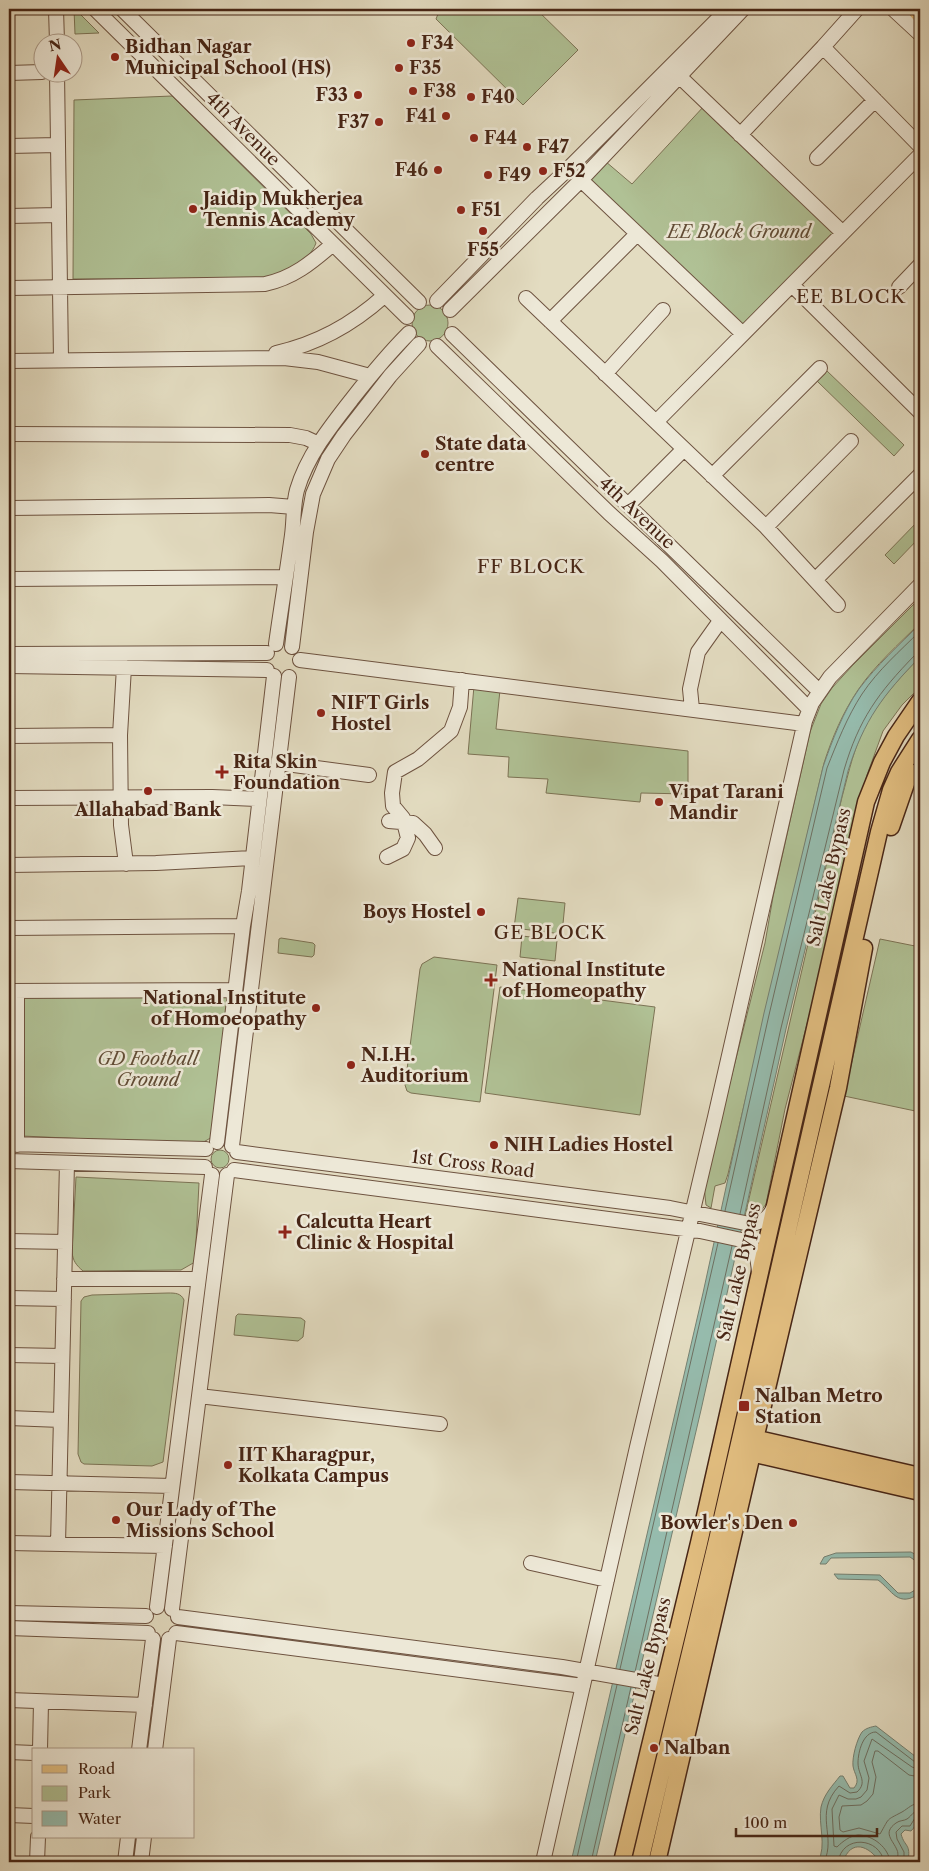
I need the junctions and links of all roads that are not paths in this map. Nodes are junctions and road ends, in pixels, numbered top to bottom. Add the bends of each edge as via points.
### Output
1 (56, 9) edge
2 (95, 9) edge
3 (122, 9) edge
4 (728, 9) edge
5 (743, 9) edge
6 (857, 9) edge
7 (893, 9) edge
8 (914, 9) edge
9 (920, 14) edge
10 (57, 32) edge
11 (920, 34) edge
12 (708, 38) junction
13 (823, 47) junction
14 (32, 72) edge
15 (9, 73) edge
16 (680, 76) junction
17 (57, 82) edge
18 (875, 100) junction
19 (241, 126) junction
20 (740, 134) junction
21 (226, 139) junction
22 (58, 145) junction
23 (9, 146) edge
24 (920, 146) edge
25 (920, 155) edge
26 (817, 158) dead end
27 (581, 180) junction
28 (305, 192) junction
29 (537, 198) junction
30 (292, 204) junction
31 (550, 211) junction
32 (59, 215) junction
33 (9, 216) edge
34 (843, 233) junction
35 (637, 234) junction
36 (332, 244) junction
37 (920, 265) edge
38 (792, 284) junction
39 (899, 286) dead end
40 (9, 288) edge
41 (60, 288) junction
42 (384, 296) junction
43 (526, 298) dead end
44 (437, 300) junction
45 (419, 302) junction
46 (450, 310) junction
47 (663, 310) dead end
48 (407, 317) junction
49 (550, 321) junction
50 (408, 333) junction
51 (452, 334) junction
52 (743, 334) junction
53 (419, 344) junction
54 (437, 346) junction
55 (250, 358) junction
56 (61, 360) junction
57 (9, 361) edge
58 (820, 368) dead end
59 (605, 374) junction
60 (370, 376) junction
61 (920, 412) edge
62 (656, 422) junction
63 (9, 434) edge
64 (851, 441) dead end
65 (319, 444) junction
66 (684, 449) junction
67 (920, 475) edge
68 (712, 476) junction
69 (628, 505) junction
70 (294, 507) junction
71 (9, 508) edge
72 (766, 527) junction
73 (674, 550) junction
74 (662, 562) junction
75 (286, 577) junction
76 (9, 579) edge
77 (815, 580) junction
78 (920, 585) edge
79 (838, 605) dead end
80 (720, 621) junction
81 (292, 647) junction
82 (271, 648) junction
83 (180, 653) junction
84 (9, 654) edge
85 (70, 660) junction
86 (300, 660) junction
87 (9, 666) edge
88 (124, 667) junction
89 (179, 668) junction
90 (270, 673) junction
91 (289, 677) junction
92 (462, 680) junction
93 (819, 691) junction
94 (920, 701) edge
95 (809, 709) junction
96 (692, 710) junction
97 (920, 711) edge
98 (907, 721) junction
99 (804, 724) junction
100 (120, 735) junction
101 (9, 736) edge
102 (916, 749) edge
103 (279, 763) junction
104 (369, 776) dead end
105 (122, 797) junction
106 (9, 798) edge
107 (259, 799) junction
108 (257, 816) junction
109 (272, 818) junction
110 (389, 820) dead end
111 (404, 823) junction
112 (435, 848) dead end
113 (387, 857) dead end
114 (252, 858) junction
115 (126, 864) junction
116 (9, 865) edge
117 (841, 918) junction
118 (865, 920) junction
119 (243, 926) junction
120 (9, 928) edge
121 (235, 990) junction
122 (13, 991) edge
123 (845, 1050) junction
124 (13, 1060) edge
125 (824, 1073) junction
126 (13, 1144) edge
127 (211, 1146) junction
128 (234, 1149) junction
129 (9, 1161) edge
130 (67, 1163) junction
131 (349, 1167) junction
132 (208, 1171) junction
133 (230, 1172) junction
134 (347, 1184) junction
135 (576, 1196) junction
136 (774, 1206) junction
137 (698, 1213) junction
138 (572, 1214) junction
139 (694, 1230) junction
140 (9, 1241) edge
141 (65, 1242) junction
142 (759, 1273) junction
143 (64, 1279) junction
144 (198, 1279) junction
145 (9, 1298) edge
146 (772, 1298) junction
147 (64, 1299) junction
148 (783, 1321) junction
149 (9, 1355) edge
150 (62, 1356) junction
151 (186, 1379) junction
152 (200, 1381) junction
153 (199, 1396) junction
154 (9, 1418) edge
155 (61, 1420) junction
156 (440, 1424) dead end
157 (746, 1445) junction
158 (920, 1476) edge
159 (9, 1482) edge
160 (59, 1483) junction
161 (172, 1486) junction
162 (920, 1492) edge
163 (9, 1543) edge
164 (58, 1544) junction
165 (165, 1546) junction
166 (531, 1564) dead end
167 (607, 1580) junction
168 (151, 1612) junction
169 (9, 1613) edge
170 (175, 1613) junction
171 (9, 1628) edge
172 (150, 1636) junction
173 (173, 1636) junction
174 (586, 1671) junction
175 (664, 1685) junction
176 (583, 1686) junction
177 (688, 1692) junction
178 (9, 1700) edge
179 (42, 1702) junction
180 (145, 1706) junction
181 (40, 1748) edge
182 (140, 1748) edge
183 (155, 1748) edge
184 (9, 1752) edge
185 (32, 1753) edge
186 (9, 1815) edge
187 (32, 1816) edge
188 (38, 1838) edge
189 (128, 1838) edge
190 (144, 1838) edge
191 (37, 1862) edge
192 (125, 1862) edge
193 (141, 1862) edge
194 (543, 1862) edge
195 (622, 1862) edge
196 (640, 1862) edge
197 (657, 1862) edge

1 - 10 street
2 - 21 street, 4th Avenue
3 - 19 street, 4th Avenue
4 - 12 street
5 - 12 street
6 - 13 street
7 - 11 street
8 - 9 main road
12 - 16 street
12 - 29 street via 668,67
13 - 18 street
13 - 20 street
14 - 15 street
16 - 20 street
16 - 27 street
17 - 22 street
18 - 24 street
18 - 26 street
19 - 21 street
19 - 28 street, 4th Avenue
20 - 34 street
21 - 30 street, 4th Avenue
22 - 23 street
22 - 32 street
25 - 34 street
27 - 31 street
27 - 35 street
28 - 30 street
28 - 45 street, 4th Avenue
29 - 31 street
29 - 44 street
30 - 36 street, 4th Avenue
31 - 46 street
32 - 33 street
32 - 41 street
34 - 38 street
35 - 49 street
35 - 52 street
36 - 41 street via 294,274 265,284
36 - 42 street, 4th Avenue
37 - 39 street
38 - 52 street
38 - 61 street
40 - 41 street
41 - 56 street
42 - 48 street, 4th Avenue
42 - 55 street via 318,341
43 - 49 street
44 - 45 street
44 - 46 street
45 - 48 street
46 - 51 street via 454,326
47 - 59 street
48 - 50 street
49 - 59 street
50 - 53 street
50 - 60 street
51 - 54 street
51 - 69 street, 4th Avenue
52 - 62 street
53 - 54 street
53 - 81 street via 344,435 318,480 307,524
54 - 74 street, 4th Avenue
55 - 56 street
55 - 60 street via 318,362
56 - 57 street
58 - 68 street
59 - 62 street
60 - 65 street
62 - 66 street
63 - 65 street via 290,435
64 - 72 street
65 - 70 street via 297,490
66 - 68 street
66 - 69 street
67 - 77 street
68 - 72 street
69 - 73 street, 4th Avenue
70 - 71 street
70 - 75 street
72 - 77 street
73 - 74 street
73 - 93 street, 4th Avenue
74 - 80 street, 4th Avenue
75 - 76 street
75 - 82 street
77 - 79 street
78 - 93 street
80 - 95 street, 4th Avenue
80 - 96 street via 698,652 690,689
81 - 82 street via 286,644
81 - 86 street
82 - 83 street
82 - 90 street via 264,659
83 - 85 street
83 - 89 street
84 - 85 street
85 - 87 street
85 - 88 street
86 - 91 street via 296,672
86 - 92 street
88 - 89 street
88 - 100 street
89 - 90 street
90 - 91 street via 279,678
90 - 107 street
91 - 103 street
92 - 96 street
92 - 111 street via 460,707 451,731 418,759 395,772 393,806
93 - 95 street
94 - 98 main road, Salt Lake Bypass
95 - 99 street
96 - 99 street
97 - 98 main road
98 - 117 main road, Salt Lake Bypass via 882,762 869,793
99 - 137 street
100 - 101 street
100 - 105 street
102 - 118 main road
102 - 118 main road via 898,772 891,790 865,896
103 - 104 street
103 - 109 street
105 - 106 street
105 - 107 street
105 - 115 street
107 - 108 street
108 - 109 street
108 - 114 street
109 - 128 street
110 - 111 street
111 - 112 street via 413,823
111 - 113 street via 408,838 404,849
114 - 115 street
114 - 119 street
115 - 116 street
117 - 118 main road
117 - 136 main road, Salt Lake Bypass
118 - 123 main road
118 - 125 main road
119 - 120 street
119 - 121 street
121 - 122 street
121 - 127 street
122 - 124 street
123 - 125 main road
123 - 148 main road
124 - 126 street
125 - 146 main road
126 - 127 street
127 - 128 street via 225,1142
127 - 132 street via 202,1158
128 - 131 street, 1st Cross Road
128 - 133 street via 238,1158
129 - 130 street
130 - 132 street
130 - 141 street
131 - 134 street
131 - 135 street, 1st Cross Road
132 - 133 street via 217,1176
132 - 144 street
133 - 134 street, 1st Cross Road
133 - 152 street
134 - 138 street, 1st Cross Road
135 - 137 street, 1st Cross Road
135 - 138 street
136 - 137 street, 1st Cross Road via 766,1218 750,1224
136 - 142 main road, Salt Lake Bypass
137 - 139 street
138 - 139 street, 1st Cross Road
139 - 142 street, 1st Cross Road via 746,1241 754,1249
139 - 167 street
140 - 141 street
141 - 143 street
142 - 175 main road, Salt Lake Bypass
143 - 144 street
143 - 147 street
144 - 151 street
145 - 147 street
146 - 148 main road
146 - 157 main road
147 - 150 street
148 - 157 main road
149 - 150 street
150 - 155 street
151 - 152 street
151 - 161 street
152 - 153 street
153 - 156 street
153 - 170 street
154 - 155 street
155 - 160 street
157 - 158 main road
157 - 162 main road
157 - 177 main road
159 - 160 street
160 - 161 street
160 - 164 street
161 - 165 street
163 - 164 street
164 - 165 street
165 - 168 street
166 - 167 street
167 - 174 street
168 - 169 street
168 - 170 street via 167,1606
168 - 172 street via 145,1628
170 - 173 street via 180,1623
170 - 174 street
171 - 172 street
172 - 173 street via 159,1641
172 - 180 street
173 - 176 street
173 - 183 street
174 - 175 street
174 - 176 street
175 - 177 main road
175 - 195 main road, Salt Lake Bypass
176 - 194 street
177 - 196 main road
177 - 197 main road
178 - 179 street
179 - 180 street
179 - 181 street
180 - 182 street
184 - 185 street
186 - 187 street
188 - 191 street
189 - 192 street
190 - 193 street

